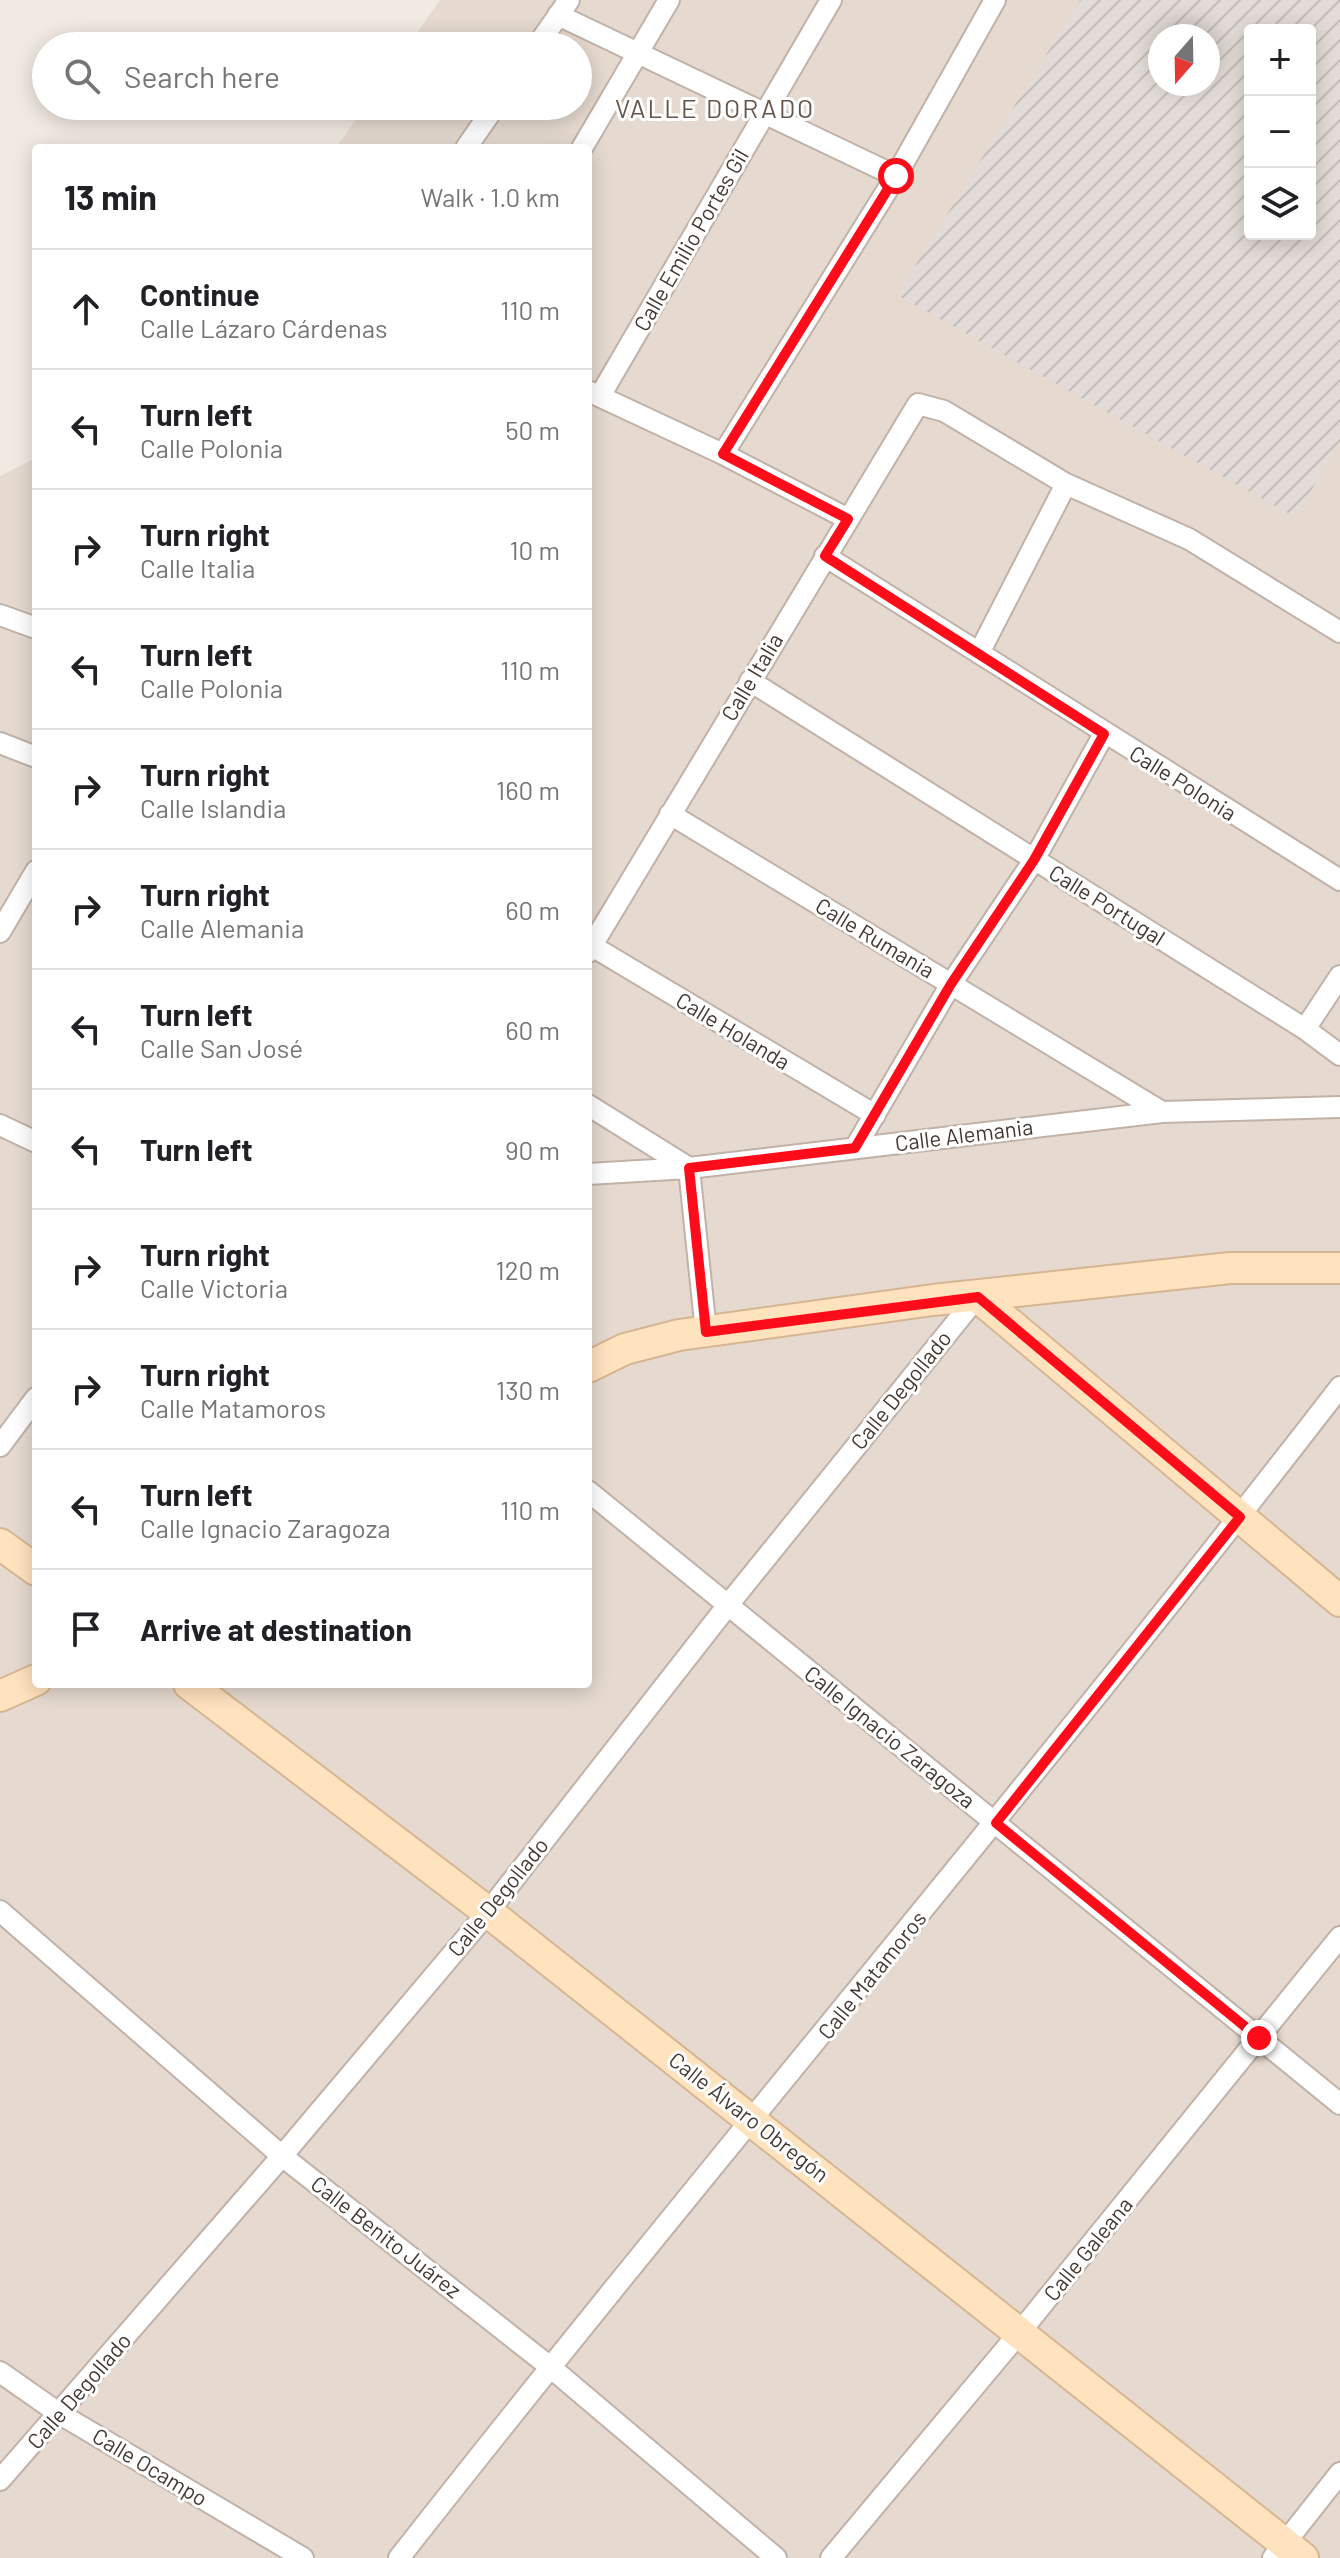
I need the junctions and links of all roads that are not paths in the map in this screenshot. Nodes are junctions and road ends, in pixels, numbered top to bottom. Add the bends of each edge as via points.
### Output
1 (669, 0) edge
2 (831, 0) edge
3 (995, 0) edge
4 (564, 8) edge
5 (547, 32) edge
6 (638, 53) junction
7 (765, 113) junction
8 (485, 120) edge
9 (469, 144) edge
10 (584, 144) edge
11 (896, 176) junction
12 (594, 394) edge
13 (723, 454) junction
14 (1066, 484) junction
15 (848, 519) junction
16 (825, 556) junction
17 (0, 615) edge
18 (32, 627) edge
19 (1340, 632) edge
20 (979, 653) junction
21 (750, 681) junction
22 (1104, 734) junction
23 (0, 743) edge
24 (32, 755) edge
25 (670, 814) junction
26 (1034, 860) junction
27 (32, 878) edge
28 (1340, 880) edge
29 (0, 932) edge
30 (592, 946) edge
31 (592, 950) edge
32 (1340, 976) edge
33 (951, 984) junction
34 (1305, 1029) junction
35 (1340, 1055) edge
36 (592, 1107) edge
37 (1340, 1107) edge
38 (1162, 1112) junction
39 (875, 1115) junction
40 (0, 1125) edge
41 (32, 1140) edge
42 (855, 1148) junction
43 (689, 1168) junction
44 (592, 1174) edge
45 (1340, 1268) edge
46 (977, 1298) junction
47 (706, 1332) junction
48 (592, 1365) edge
49 (1340, 1387) edge
50 (32, 1403) edge
51 (0, 1446) edge
52 (592, 1494) edge
53 (1240, 1517) junction
54 (0, 1544) edge
55 (32, 1567) edge
56 (1340, 1601) edge
57 (728, 1605) junction
58 (32, 1682) edge
59 (194, 1688) edge
60 (0, 1696) edge
61 (996, 1823) junction
62 (0, 1911) edge
63 (488, 1912) junction
64 (1340, 1937) edge
65 (1259, 2038) junction
66 (1340, 2104) edge
67 (753, 2121) junction
68 (282, 2156) junction
69 (1020, 2332) junction
70 (549, 2366) junction
71 (0, 2372) edge
72 (60, 2414) junction
73 (1340, 2473) edge
74 (0, 2480) edge
75 (1287, 2553) edge
76 (303, 2558) edge
77 (399, 2558) edge
78 (776, 2558) edge
79 (831, 2558) edge

1 - 6 street
2 - 7 street, Calle Emilio Portes Gil
3 - 11 street
4 - 5 street
4 - 6 street
6 - 7 street
6 - 10 street
7 - 11 street
7 - 12 street, Calle Emilio Portes Gil
8 - 9 street
11 - 13 street
12 - 13 street
13 - 15 street
14 - 15 street, Calle Italia via 944,411 918,404
14 - 19 street via 1189,539
14 - 20 street
15 - 16 street, Calle Italia
16 - 20 street, Calle Polonia
16 - 21 street, Calle Italia
17 - 18 street
20 - 22 street, Calle Polonia
21 - 25 street, Calle Italia
21 - 26 street, Calle Portugal
22 - 26 street
22 - 28 street, Calle Polonia
23 - 24 street
25 - 30 street, Calle Italia
25 - 33 street, Calle Rumania
26 - 33 street
26 - 34 street, Calle Portugal
27 - 29 street
31 - 39 street, Calle Holanda
32 - 34 street
33 - 38 street, Calle Rumania
33 - 39 street
34 - 35 street, Calle Portugal
36 - 43 street
37 - 38 street, Calle Alemania
38 - 42 street, Calle Alemania
39 - 42 street
40 - 41 street
42 - 43 street, Calle Alemania
43 - 44 street, Calle Alemania
43 - 47 street
45 - 46 street via 1230,1268
46 - 47 street
46 - 53 street
46 - 57 street, Calle Degollado
47 - 48 street via 652,1341
49 - 53 street, Calle Matamoros
50 - 51 street
52 - 57 street, Calle Ignacio Zaragoza
53 - 56 street
53 - 61 street, Calle Matamoros
54 - 55 street
57 - 61 street, Calle Ignacio Zaragoza
57 - 63 street, Calle Degollado
58 - 60 street
59 - 63 street, Calle Álvaro Obregón
61 - 65 street, Calle Ignacio Zaragoza
61 - 67 street, Calle Matamoros
62 - 68 street, Calle Benito Juárez
63 - 67 street, Calle Álvaro Obregón
63 - 68 street, Calle Degollado
64 - 65 street, Calle Galeana
65 - 66 street, Calle Ignacio Zaragoza
65 - 69 street, Calle Galeana
67 - 69 street, Calle Álvaro Obregón
67 - 70 street, Calle Matamoros
68 - 70 street, Calle Benito Juárez
68 - 72 street, Calle Degollado
69 - 75 street, Calle Álvaro Obregón
69 - 79 street, Calle Galeana
70 - 77 street, Calle Matamoros
70 - 78 street, Calle Benito Juárez
71 - 72 street, Calle Ocampo
72 - 74 street, Calle Degollado
72 - 76 street, Calle Ocampo
73 - 75 street

